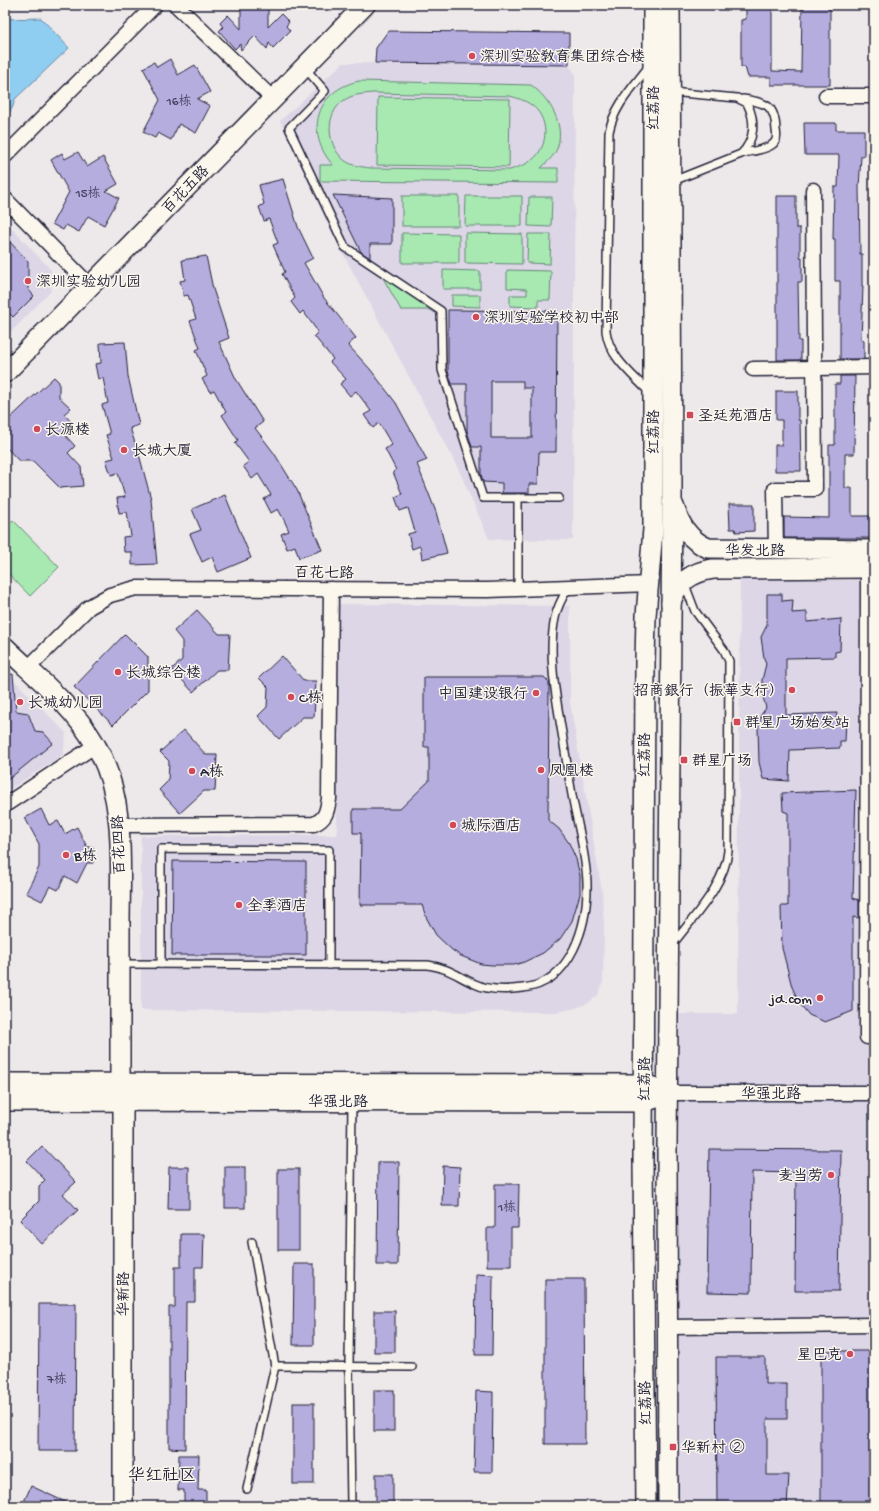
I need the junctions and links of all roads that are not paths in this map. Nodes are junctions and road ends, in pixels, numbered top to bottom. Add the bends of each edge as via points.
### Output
1 (155, 5) edge
2 (176, 5) edge
3 (365, 5) edge
4 (653, 5) edge
5 (670, 5) edge
6 (652, 61) junction
7 (305, 67) junction
8 (670, 92) junction
9 (826, 96) dead end
10 (874, 96) edge
11 (737, 98) junction
12 (273, 99) junction
13 (741, 154) junction
14 (5, 156) edge
15 (670, 182) junction
16 (813, 190) dead end
17 (5, 199) edge
18 (90, 286) junction
19 (874, 367) edge
20 (753, 368) dead end
21 (814, 368) junction
22 (5, 373) edge
23 (653, 396) junction
24 (672, 492) junction
25 (518, 498) junction
26 (559, 498) dead end
27 (671, 543) junction
28 (776, 550) junction
29 (874, 550) edge
30 (871, 568) edge
31 (681, 575) junction
32 (650, 584) junction
33 (568, 588) junction
34 (330, 589) junction
35 (518, 589) junction
36 (670, 606) junction
37 (5, 647) edge
38 (27, 669) junction
39 (871, 719) edge
40 (96, 745) junction
41 (871, 775) edge
42 (5, 805) edge
43 (119, 825) junction
44 (669, 949) junction
45 (120, 964) junction
46 (161, 964) junction
47 (329, 965) junction
48 (867, 1037) dead end
49 (120, 1082) junction
50 (5, 1083) edge
51 (644, 1093) junction
52 (669, 1093) junction
53 (874, 1093) edge
54 (5, 1101) edge
55 (124, 1101) junction
56 (352, 1101) junction
57 (252, 1242) dead end
58 (874, 1325) edge
59 (668, 1327) junction
60 (275, 1366) junction
61 (349, 1366) junction
62 (412, 1367) dead end
63 (247, 1489) dead end
64 (123, 1506) edge
65 (351, 1506) edge
66 (646, 1506) edge
67 (668, 1506) edge

1 - 14 street
2 - 12 street
3 - 7 main road, 百花五路
4 - 6 main road, 红荔路
5 - 8 main road, 红荔路
6 - 23 main road, 红荔路
6 - 23 lane via 617,108 609,132 606,331 607,340 615,356
7 - 12 main road, 百花五路
7 - 25 lane via 324,91 289,128 346,247 441,311 442,370 483,498
8 - 11 lane
8 - 15 main road, 红荔路
9 - 10 street
11 - 13 lane via 747,104 753,122 753,136
11 - 13 lane via 760,102 770,107 776,115 775,142 771,146
12 - 18 main road, 百花五路
13 - 15 lane
15 - 24 main road, 红荔路
16 - 21 street
17 - 18 street
18 - 22 main road, 百花五路
19 - 21 street
20 - 21 street
21 - 28 street via 815,489 776,489
23 - 32 main road, 红荔路 via 653,529
24 - 27 main road, 红荔路
24 - 28 main road, 华发北路 via 680,523 699,545 718,550
25 - 26 lane
25 - 35 lane
27 - 31 lane
27 - 36 main road, 红荔路
28 - 29 main road, 华发北路
30 - 31 main road, 华发北路 via 718,568
30 - 39 street
31 - 36 main road, 华发北路
31 - 44 lane via 695,611 724,650 729,661 728,851 718,884
32 - 33 street, 百花七路
32 - 51 main road, 红荔路 via 645,663
33 - 35 street, 百花七路
33 - 47 lane via 557,608 555,618 553,665 556,699 587,882 586,911 577,943 562,968 545,982 525,988 502,990 476,985 439,967
34 - 35 street, 百花七路
34 - 38 street, 百花七路 via 149,587 122,590 89,607
34 - 43 street via 329,799 327,812 322,820 314,824
36 - 44 main road, 红荔路
37 - 38 main road, 百花四路
38 - 40 main road, 百花四路 via 76,717
39 - 41 street
40 - 42 street
40 - 43 main road, 百花四路 via 114,792
41 - 48 street
43 - 45 main road, 百花四路
44 - 52 main road, 红荔路
45 - 46 lane
45 - 49 main road, 百花四路
46 - 47 lane
46 - 47 lane via 161,849 329,850
49 - 50 main road, 华强北路
49 - 51 main road, 华强北路
49 - 55 main road, 华新路
51 - 52 main road, 华强北路
51 - 56 main road, 华强北路
51 - 66 main road, 红荔路
52 - 53 street, 华强北路
52 - 59 main road, 红荔路
54 - 55 main road, 华强北路
55 - 56 main road, 华强北路
55 - 64 main road, 华新路
56 - 61 lane
57 - 60 lane
58 - 59 street
59 - 67 main road, 红荔路
60 - 61 lane
60 - 63 lane
61 - 62 lane
61 - 65 lane

